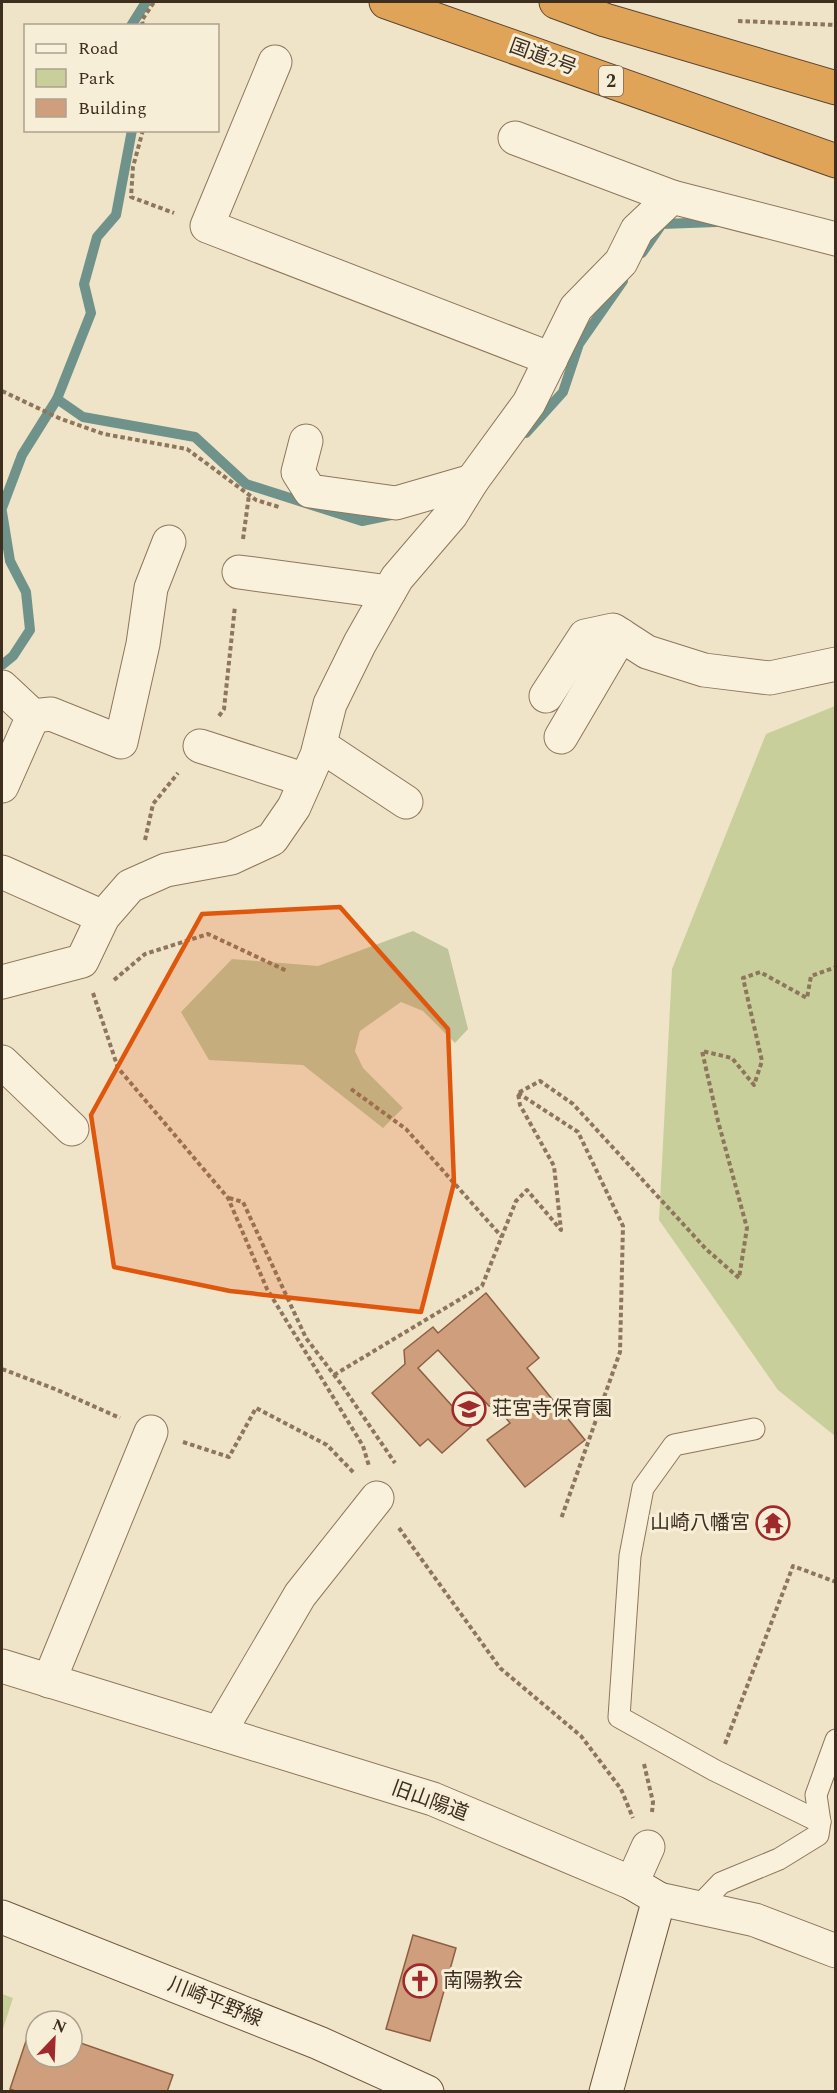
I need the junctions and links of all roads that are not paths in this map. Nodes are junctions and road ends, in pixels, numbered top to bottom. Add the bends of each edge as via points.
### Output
1 (386, 2) edge
2 (556, 2) edge
3 (275, 62) dead end
4 (836, 88) edge
5 (515, 138) dead end
6 (836, 161) edge
7 (672, 197) junction
8 (836, 239) edge
9 (551, 359) junction
10 (306, 441) dead end
11 (472, 481) junction
12 (169, 542) dead end
13 (239, 572) road end
14 (389, 592) junction
15 (621, 635) junction
16 (836, 664) edge
17 (2, 687) edge
18 (546, 696) dead end
19 (33, 716) junction
20 (561, 737) dead end
21 (320, 745) junction
22 (200, 746) road end
23 (306, 780) junction
24 (2, 786) edge
25 (406, 802) dead end
26 (2, 872) edge
27 (103, 917) junction
28 (2, 982) edge
29 (2, 1062) edge
30 (72, 1129) dead end
31 (754, 1428) dead end
32 (151, 1432) road end
33 (377, 1498) road end
34 (2, 1666) edge
35 (49, 1681) junction
36 (219, 1732) junction
37 (836, 1740) edge
38 (820, 1822) junction
39 (648, 1847) road end
40 (645, 1891) junction
41 (698, 1907) junction
42 (2, 1917) edge
43 (836, 1951) edge
44 (427, 2091) edge
45 (606, 2091) edge

1 - 6 highway, 国道2号 / 2
2 - 4 highway
3 - 9 street via 207,226
5 - 7 street
7 - 8 street
7 - 9 street via 637,230 621,262 576,308
9 - 11 street via 529,403
10 - 11 street via 298,472 310,491 396,502
11 - 14 street via 451,515
12 - 19 street via 151,588 121,742 51,714
13 - 14 street
14 - 21 street via 330,704
15 - 16 street via 647,652 704,670 770,678
15 - 18 street via 613,630 585,636
15 - 20 street
17 - 19 street
19 - 24 street
21 - 23 street
21 - 25 street
22 - 23 street
23 - 27 street via 294,807 272,839 231,858 166,870 130,886
26 - 27 street
27 - 28 street via 82,961
29 - 30 street
31 - 38 lane via 674,1445 644,1488 630,1556 619,1717
32 - 35 street
33 - 36 street via 300,1595
34 - 35 street, 旧山陽道
35 - 36 street, 旧山陽道
36 - 40 street, 旧山陽道 via 433,1799
37 - 38 lane via 816,1795
38 - 41 lane via 819,1835 779,1859 721,1883
39 - 40 street
40 - 41 street, 旧山陽道
40 - 45 street
41 - 43 street, 旧山陽道 via 755,1920
42 - 44 street, 川崎平野線 via 319,2043

